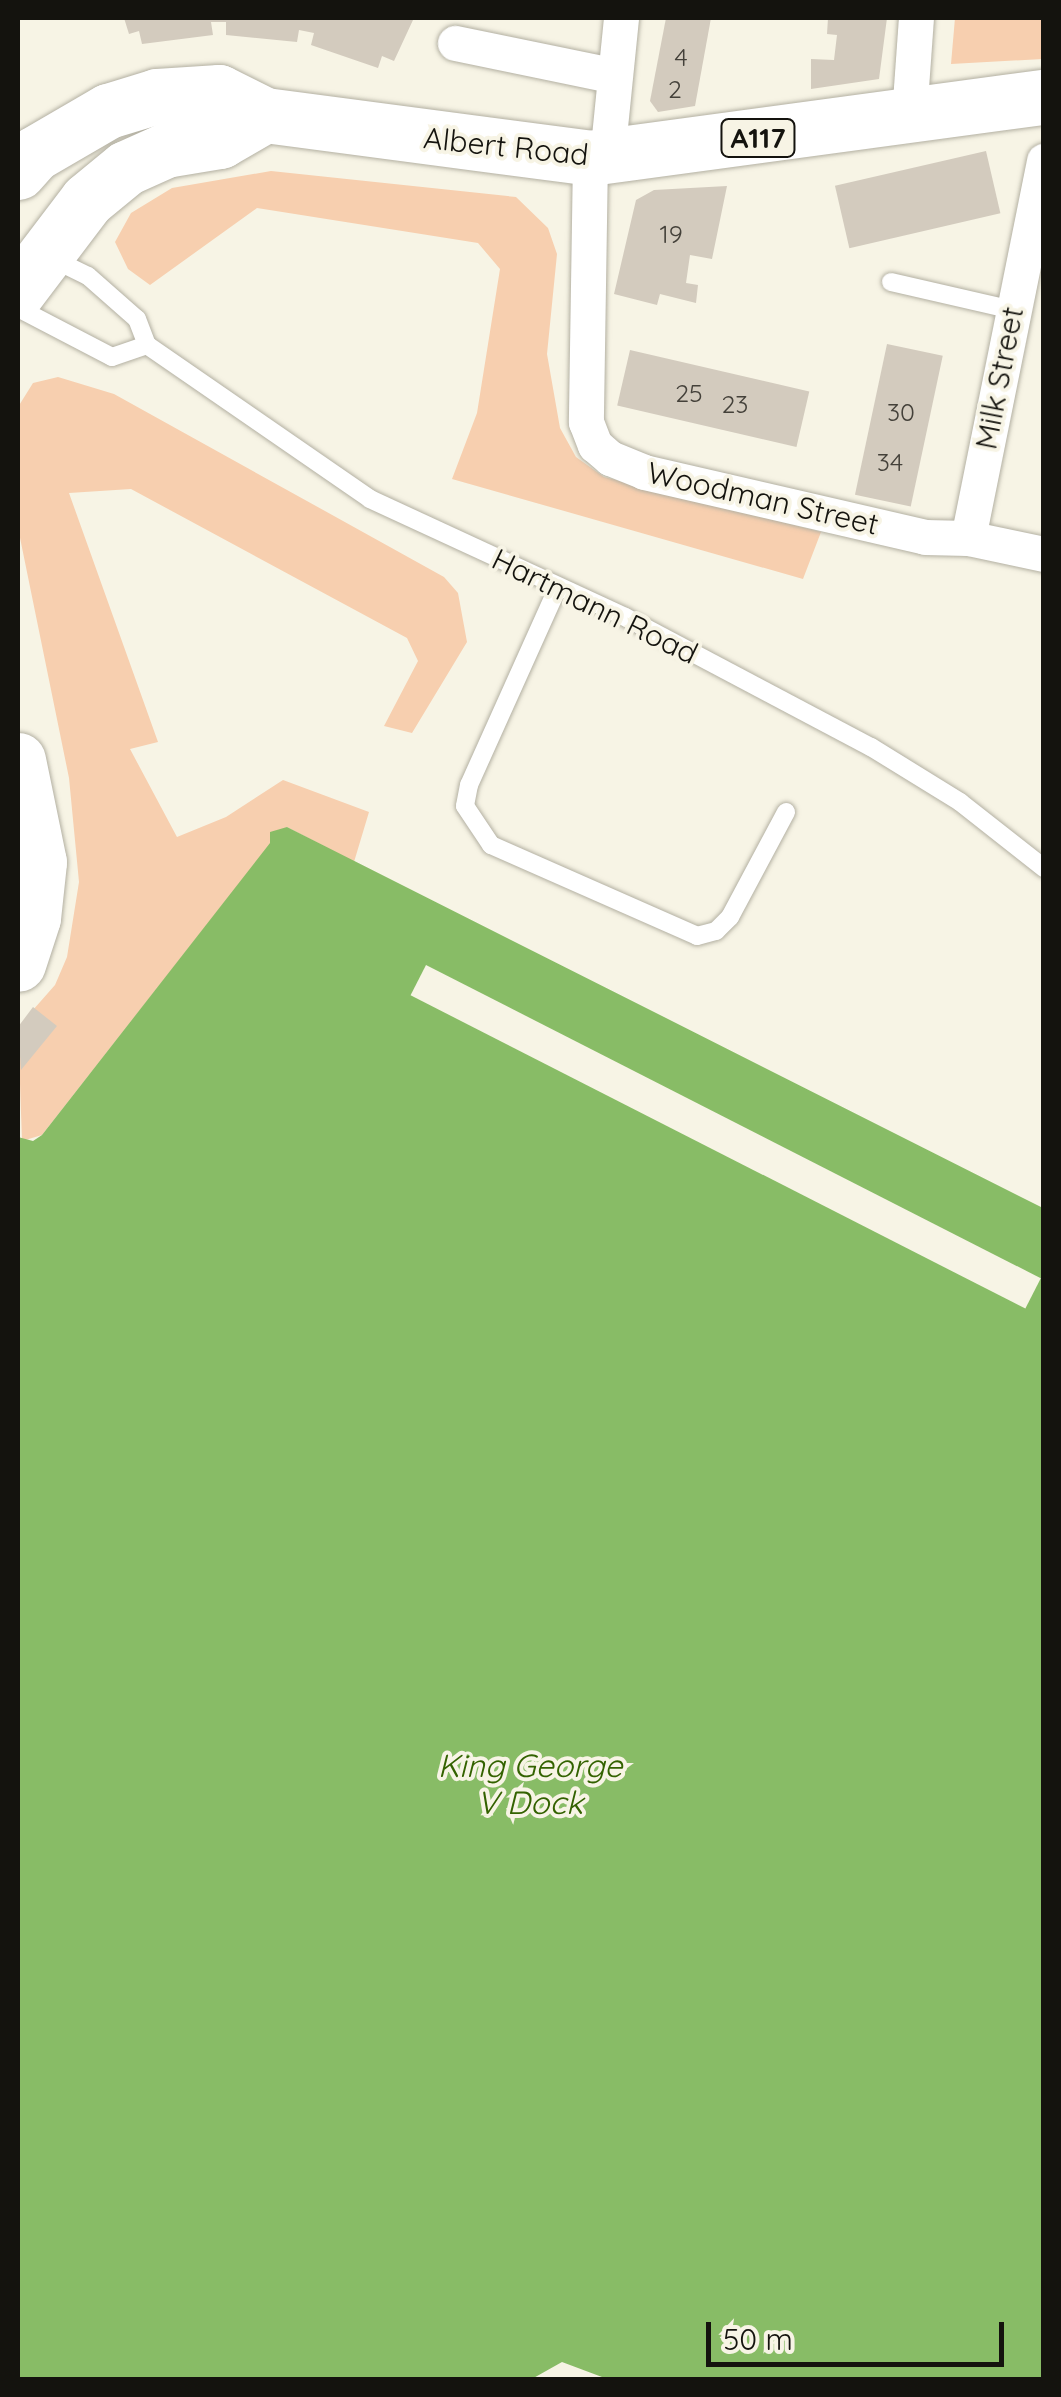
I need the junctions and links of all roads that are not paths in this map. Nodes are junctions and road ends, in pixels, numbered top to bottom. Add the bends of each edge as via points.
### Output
1 (621, 18) edge
2 (916, 18) edge
3 (455, 43) dead end
4 (611, 75) junction
5 (1044, 97) edge
6 (265, 115) junction
7 (909, 116) junction
8 (598, 157) junction
9 (1044, 161) edge
10 (18, 172) edge
11 (26, 262) edge
12 (891, 282) dead end
13 (18, 308) edge
14 (1012, 310) junction
15 (146, 345) junction
16 (968, 538) junction
17 (1044, 554) edge
18 (558, 586) junction
19 (18, 760) edge
20 (786, 812) dead end
21 (1044, 868) edge
22 (18, 964) edge

1 - 4 street, Woodman Street
2 - 7 street
3 - 4 street
4 - 8 street, Woodman Street
5 - 7 highway, Albert Road / A117
6 - 8 highway, Albert Road / A117
6 - 10 highway, A117 via 219,92 157,96 108,111 34,154
6 - 11 highway via 220,140 166,150 126,168
7 - 8 highway, Albert Road / A117
8 - 16 street, Woodman Street via 586,422 594,445 644,472 925,537
9 - 14 street, Milk Street
11 - 15 lane, Hartmann Road via 88,276 137,319
12 - 14 lane
13 - 15 lane via 112,358
14 - 16 street, Milk Street
15 - 18 lane, Hartmann Road via 370,499
16 - 17 street, Woodman Street
18 - 20 lane via 469,785 465,806 491,845 697,936 716,931 730,917
18 - 21 lane, Hartmann Road via 871,746 960,802
19 - 22 highway via 39,862

